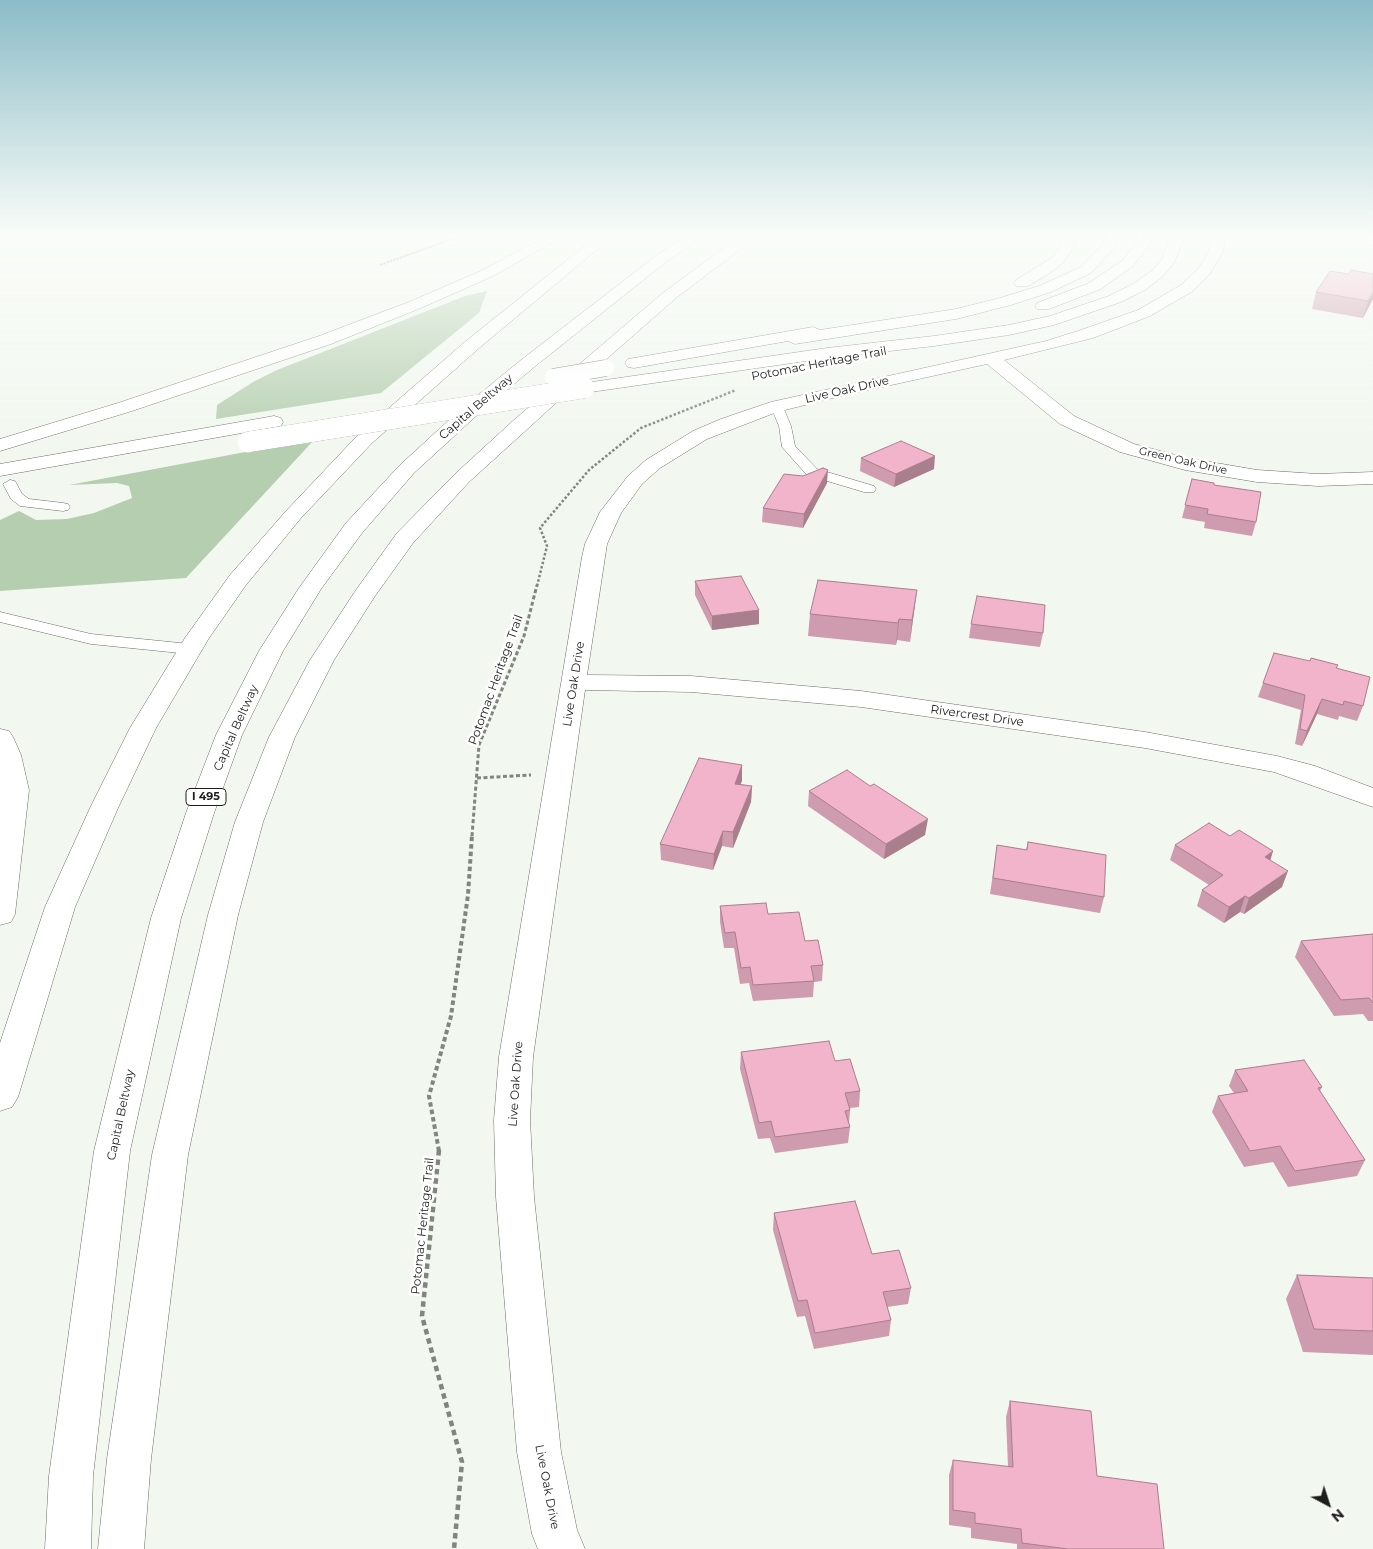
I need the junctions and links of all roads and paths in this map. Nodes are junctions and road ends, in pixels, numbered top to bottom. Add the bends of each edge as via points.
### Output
1 (417, 304) edge
2 (523, 304) edge
3 (604, 304) edge
4 (659, 304) edge
5 (962, 304) edge
6 (994, 304) edge
7 (1046, 304) edge
8 (1100, 304) edge
9 (1160, 304) edge
10 (990, 358) junction
11 (606, 368) junction
12 (584, 388) junction
13 (742, 388) dead end
14 (777, 407) junction
15 (0, 445) edge
16 (1373, 478) edge
17 (3, 480) edge
18 (869, 489) dead end
19 (63, 507) dead end
20 (0, 617) edge
21 (190, 649) junction
22 (574, 682) junction
23 (0, 737) edge
24 (560, 773) junction
25 (477, 778) junction
26 (1373, 798) edge
27 (0, 914) edge
28 (0, 1097) edge
29 (68, 1549) edge
30 (121, 1549) edge
31 (454, 1549) edge
32 (562, 1549) edge

1 - 15 main road via 161,396
2 - 21 main road via 365,439 294,514 238,580
3 - 29 main road, Capital Beltway / I 495 via 476,407 407,469 354,528 310,588 270,652 229,736 166,918 112,1151 71,1476
4 - 30 main road via 522,422 405,538 322,660 282,737 249,822 223,915 170,1155 129,1459
5 - 11 main road
6 - 11 main road
7 - 12 main road via 994,319 920,333
8 - 12 main road via 1054,320 1009,330
9 - 10 main road, Live Oak Drive via 1094,332
10 - 14 main road, Live Oak Drive
10 - 16 main road, Green Oak Drive via 1067,420 1128,448 1185,464 1247,475 1318,480
11 - 17 main road, bridge via 274,422
12 - 17 main road, bridge
13 - 25 path, Potomac Heritage Trail via 641,428 589,470 540,528 548,546 524,636 479,745
14 - 18 lane via 790,447 812,472
14 - 22 main road, Live Oak Drive via 728,423 673,450 641,475 618,500 594,550
17 - 19 lane via 25,503
20 - 21 lane via 91,639
21 - 28 main road via 143,728 60,908
22 - 24 main road, Live Oak Drive
22 - 26 main road, Rivercrest Drive via 691,684 783,691 1126,737 1277,764
23 - 27 main road via 8,756 14,790
24 - 25 path
24 - 32 main road, Live Oak Drive via 516,1057 512,1120 539,1452 555,1534
25 - 31 path, Potomac Heritage Trail via 468,895 451,1016 429,1096 439,1152 422,1316 462,1462

